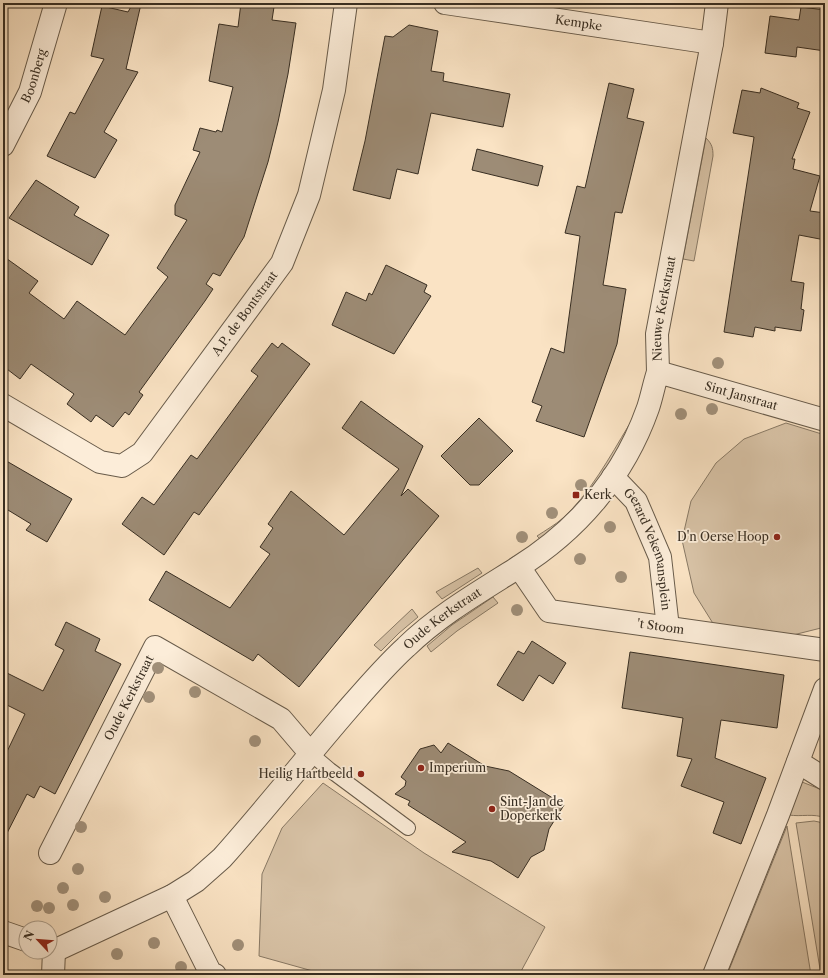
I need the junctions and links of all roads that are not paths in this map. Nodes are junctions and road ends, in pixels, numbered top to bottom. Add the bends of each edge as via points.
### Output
1 (56, 3) edge
2 (346, 3) edge
3 (445, 3) edge
4 (716, 3) edge
5 (712, 43) junction
6 (3, 145) edge
7 (658, 372) junction
8 (3, 405) edge
9 (825, 420) edge
10 (613, 477) junction
11 (519, 567) junction
12 (668, 628) junction
13 (825, 650) edge
14 (825, 689) edge
15 (310, 753) junction
16 (798, 762) junction
17 (825, 779) edge
18 (408, 828) dead end
19 (50, 853) dead end
20 (172, 896) junction
21 (3, 932) edge
22 (18, 937) edge
23 (58, 947) edge
24 (52, 960) edge
25 (53, 975) edge
26 (215, 975) edge
27 (714, 975) edge

1 - 6 street, Boonberg via 30,92
2 - 8 street, A.P. de Bontstraat via 334,90 309,195 282,264 142,453 122,466 100,462
3 - 5 street, Kempke
4 - 5 street, Nieuwe Kerkstraat
5 - 7 street, Nieuwe Kerkstraat via 657,334
7 - 9 street, Sint Janstraat
7 - 10 street, Nieuwe Kerkstraat via 648,408 632,444
10 - 11 street, Nieuwe Kerkstraat via 584,514 553,542
10 - 12 street, Gerard Vekemansplein via 636,501 660,557
11 - 12 street, 't Stoom via 549,611
11 - 15 street, Oude Kerkstraat via 443,615 406,646
12 - 13 street, 't Stoom
14 - 16 street
15 - 18 lane
15 - 19 street, Oude Kerkstraat via 281,719 155,647
15 - 20 street, Oude Kerkstraat via 222,858 196,881
16 - 17 street
16 - 27 street
20 - 23 street, Oude Kerkstraat
20 - 26 street via 211,974
21 - 22 street
24 - 25 street

